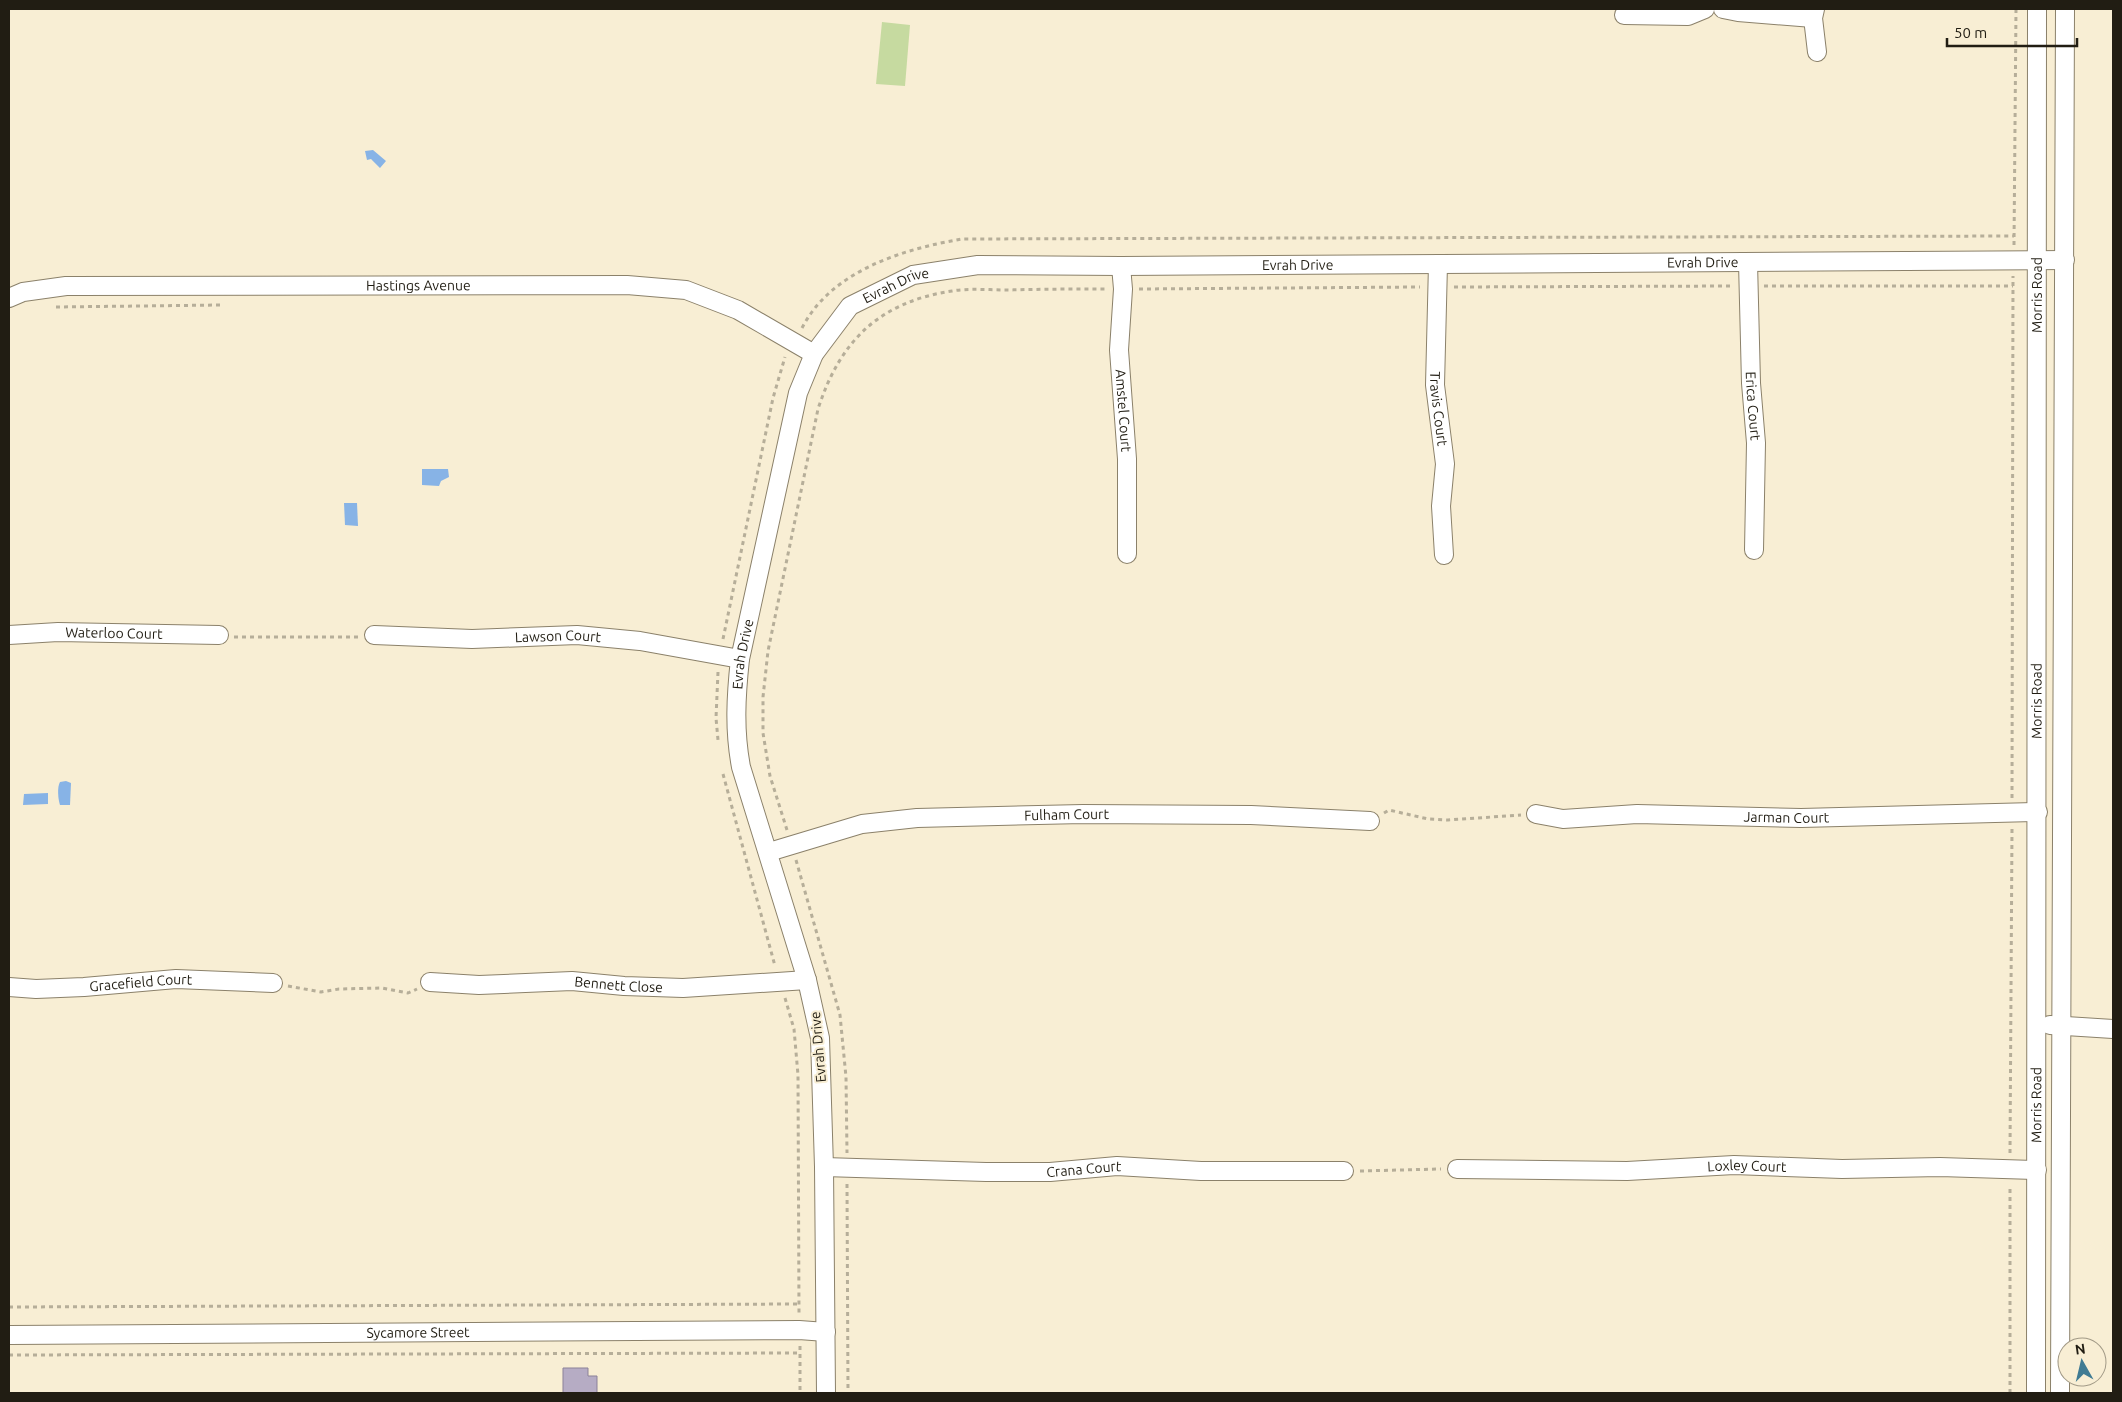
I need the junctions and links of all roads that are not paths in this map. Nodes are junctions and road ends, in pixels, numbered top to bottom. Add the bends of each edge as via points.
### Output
1 (1705, 9) edge
2 (1723, 9) edge
3 (2037, 9) edge
4 (2065, 9) edge
5 (1814, 13) edge
6 (1624, 15) dead end
7 (1817, 52) dead end
8 (2037, 260) junction
9 (2065, 260) junction
10 (1748, 262) junction
11 (1438, 264) junction
12 (1121, 266) junction
13 (9, 298) edge
14 (814, 354) junction
15 (1754, 550) dead end
16 (1126, 554) dead end
17 (1444, 554) dead end
18 (9, 635) edge
19 (219, 635) road end
20 (374, 635) road end
21 (740, 659) junction
22 (2038, 812) junction
23 (1536, 814) road end
24 (1370, 821) road end
25 (769, 852) junction
26 (807, 980) junction
27 (430, 982) road end
28 (273, 983) road end
29 (9, 987) edge
30 (2037, 1025) junction
31 (2060, 1025) junction
32 (2113, 1029) edge
33 (2037, 1128) junction
34 (2060, 1129) junction
35 (824, 1167) junction
36 (1457, 1169) road end
37 (2037, 1170) junction
38 (1344, 1171) road end
39 (826, 1332) junction
40 (9, 1335) edge
41 (826, 1393) edge
42 (2036, 1393) edge
43 (2060, 1393) edge

1 - 6 street via 1688,16
2 - 5 street
3 - 8 street, Morris Road
4 - 9 street, Morris Road
5 - 7 street
8 - 9 street, Evrah Drive
8 - 10 street, Evrah Drive
8 - 22 street, Morris Road
9 - 31 street, Morris Road
10 - 11 street, Evrah Drive
10 - 15 street, Erica Court via 1750,383 1756,443
11 - 12 street, Evrah Drive
11 - 17 street, Travis Court via 1435,385 1444,464 1441,506
12 - 14 street, Evrah Drive via 978,264 913,276 850,306
12 - 16 street, Amstel Court via 1123,289 1119,350 1126,459
13 - 14 street, Hastings Avenue via 23,292 66,286 627,285 686,290 738,310
14 - 21 street, Evrah Drive via 798,393
18 - 19 street, Waterloo Court via 58,632
20 - 21 street, Lawson Court via 472,639 577,635 640,641
21 - 25 street, Evrah Drive via 735,698 738,749
22 - 23 street, Jarman Court via 1801,818 1636,814 1563,819
22 - 30 street, Morris Road
24 - 25 street, Fulham Court via 1251,815 1083,814 917,818 862,824
25 - 26 street, Evrah Drive
26 - 27 street, Bennett Close via 684,988 572,981 479,985
26 - 35 street, Evrah Drive via 820,1038
28 - 29 street, Gracefield Court via 176,979 65,987
30 - 31 street
30 - 33 street, Morris Road
31 - 32 street
31 - 34 street, Morris Road
33 - 34 street
33 - 37 street, Morris Road
34 - 43 street, Morris Road
35 - 38 street, Crana Court via 986,1172 1050,1172 1117,1166
35 - 39 street, Evrah Drive
36 - 37 street, Loxley Court via 1627,1171 1734,1165
37 - 42 street, Morris Road
39 - 40 street, Sycamore Street
39 - 41 street, Evrah Drive

